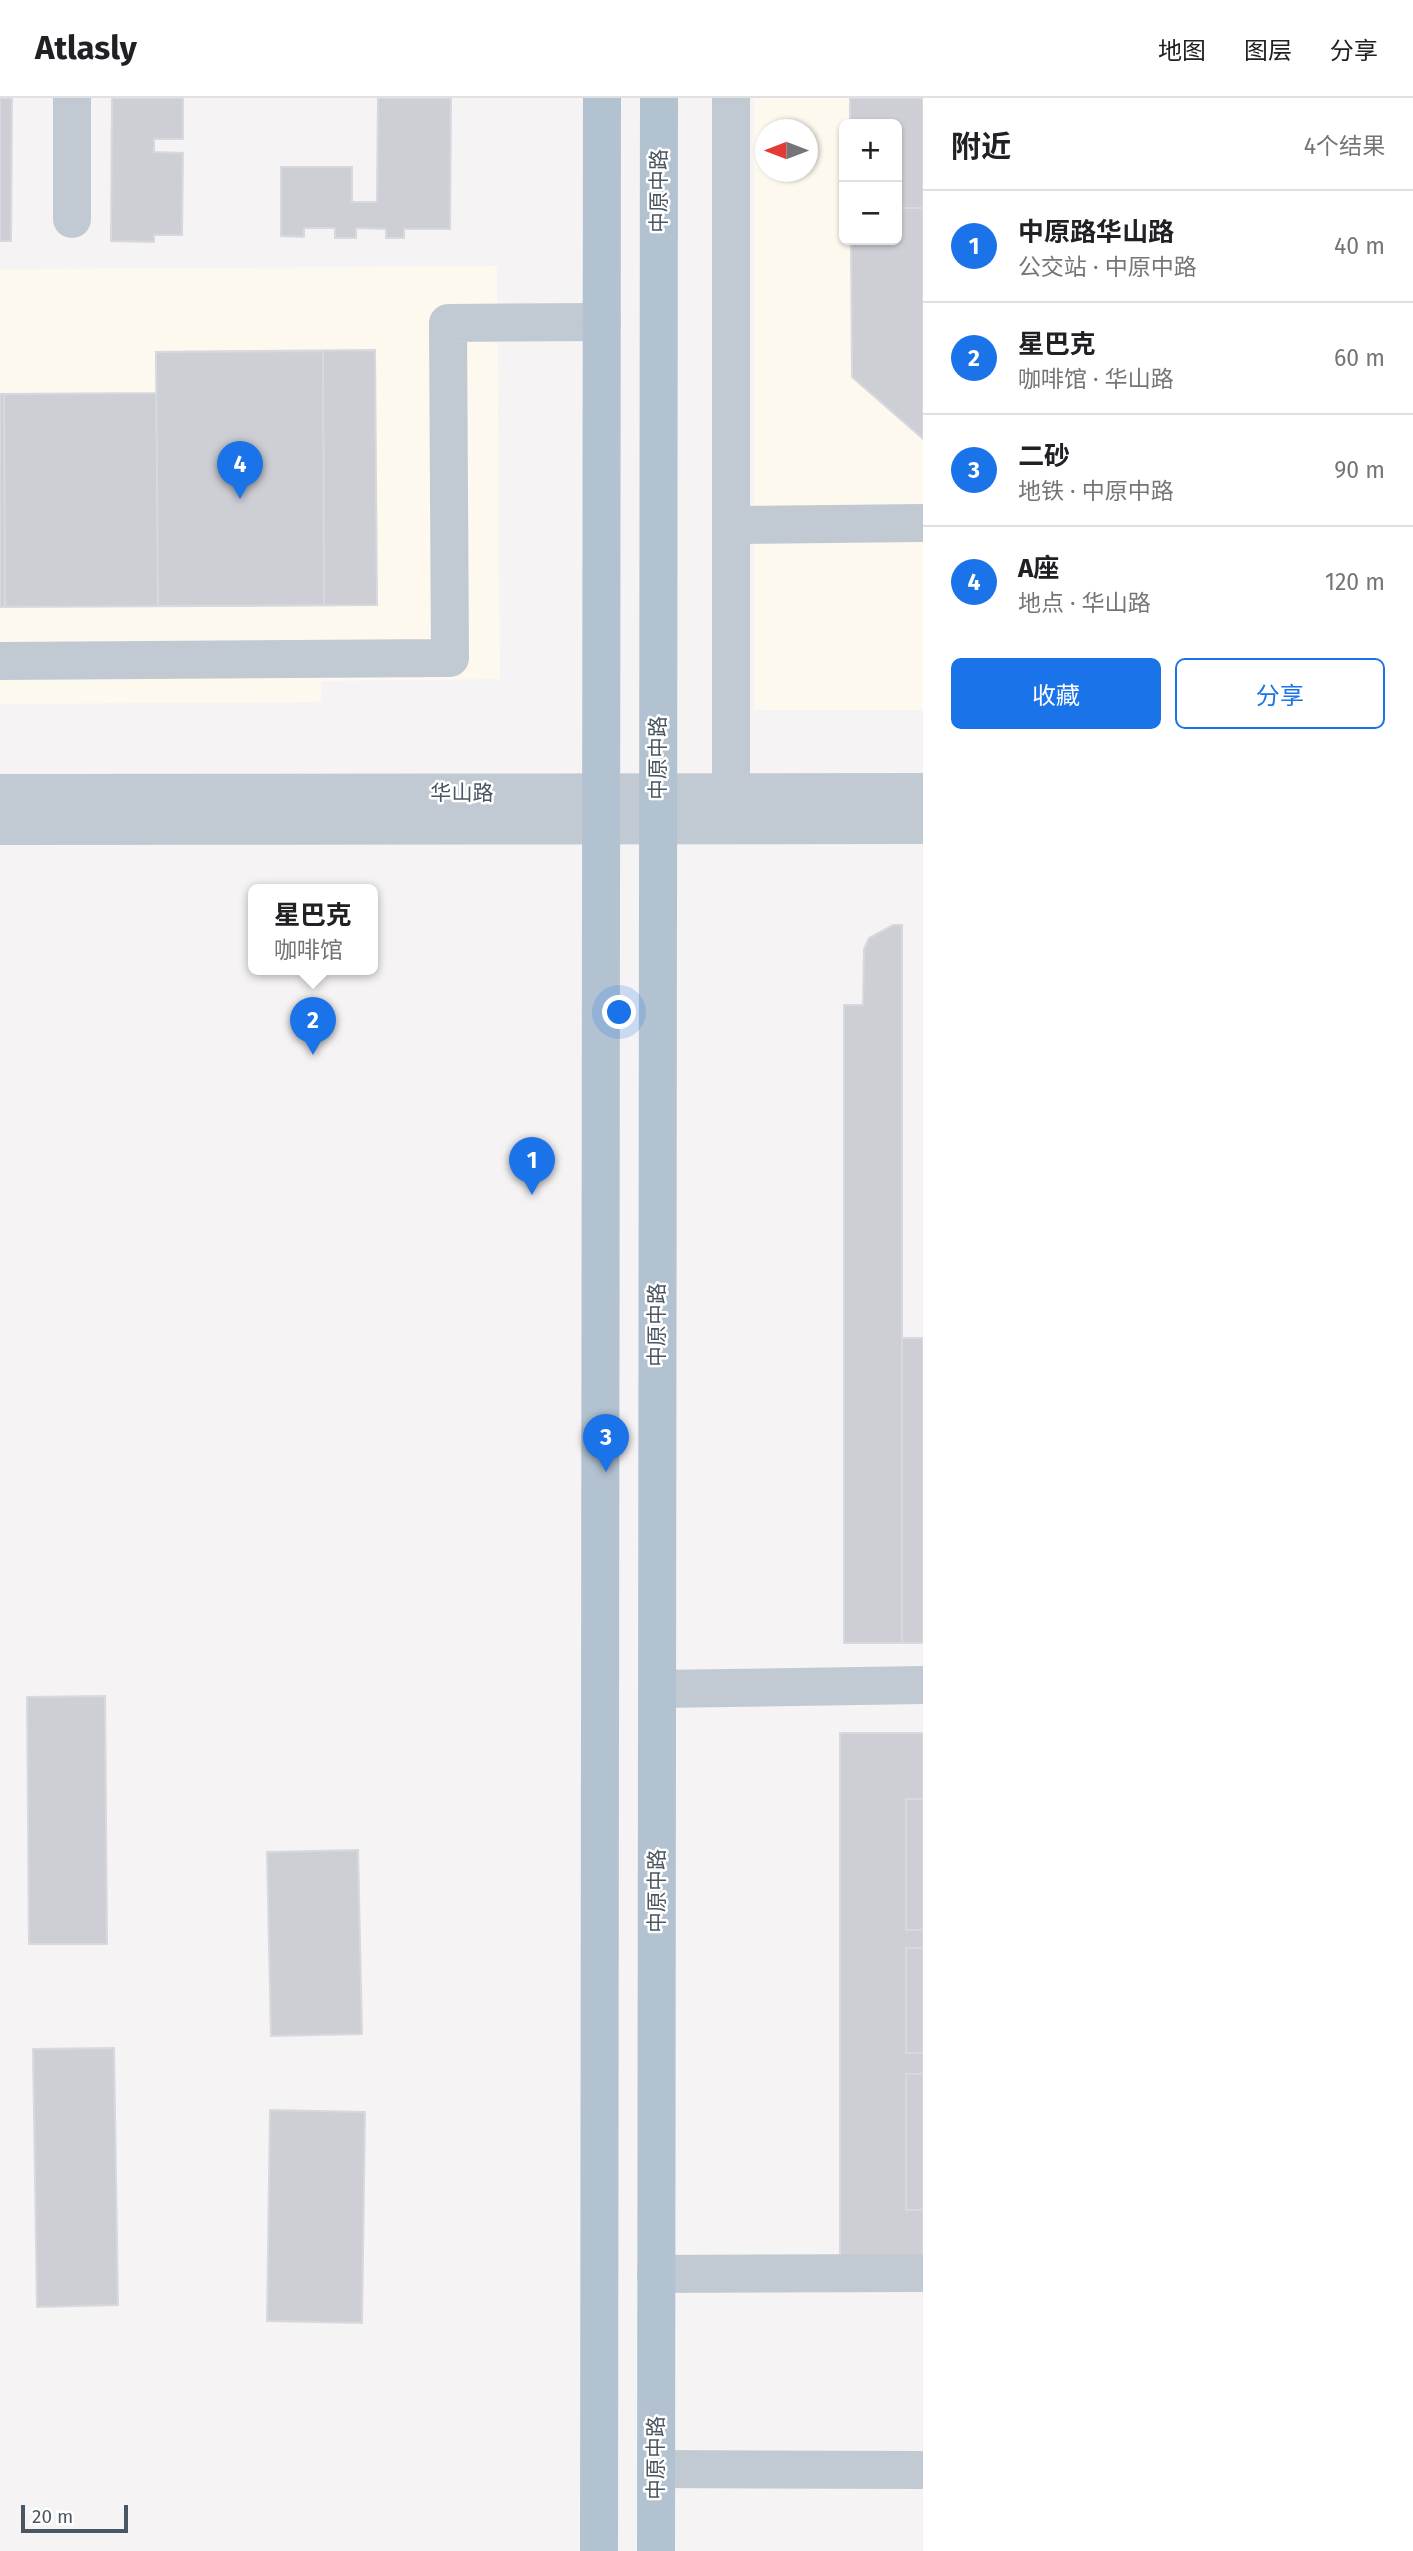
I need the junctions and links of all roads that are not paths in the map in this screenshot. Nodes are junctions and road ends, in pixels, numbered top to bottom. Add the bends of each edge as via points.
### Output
1 (72, 98) edge
2 (602, 98) edge
3 (659, 98) edge
4 (731, 98) edge
5 (72, 219) dead end
6 (602, 322) junction
7 (923, 523) edge
8 (731, 525) junction
9 (0, 661) edge
10 (731, 792) junction
11 (923, 792) edge
12 (0, 793) edge
13 (601, 809) junction
14 (658, 809) junction
15 (923, 825) edge
16 (0, 826) edge
17 (923, 1685) edge
18 (657, 1689) junction
19 (923, 2273) edge
20 (656, 2274) junction
21 (656, 2469) junction
22 (923, 2470) edge
23 (599, 2551) edge
24 (656, 2551) edge

1 - 5 street
2 - 6 main road
3 - 14 main road, 中原中路
4 - 8 street
6 - 9 street via 448,323 450,658
6 - 13 main road
7 - 8 street
8 - 10 street
10 - 11 street, 华山路
10 - 14 street, 华山路
12 - 13 street, 华山路
13 - 14 street, 华山路
13 - 16 street, 华山路
13 - 23 main road
14 - 15 street, 华山路
14 - 18 main road, 中原中路
17 - 18 street
18 - 20 main road, 中原中路
19 - 20 street
20 - 21 main road, 中原中路
21 - 22 street
21 - 24 main road, 中原中路

